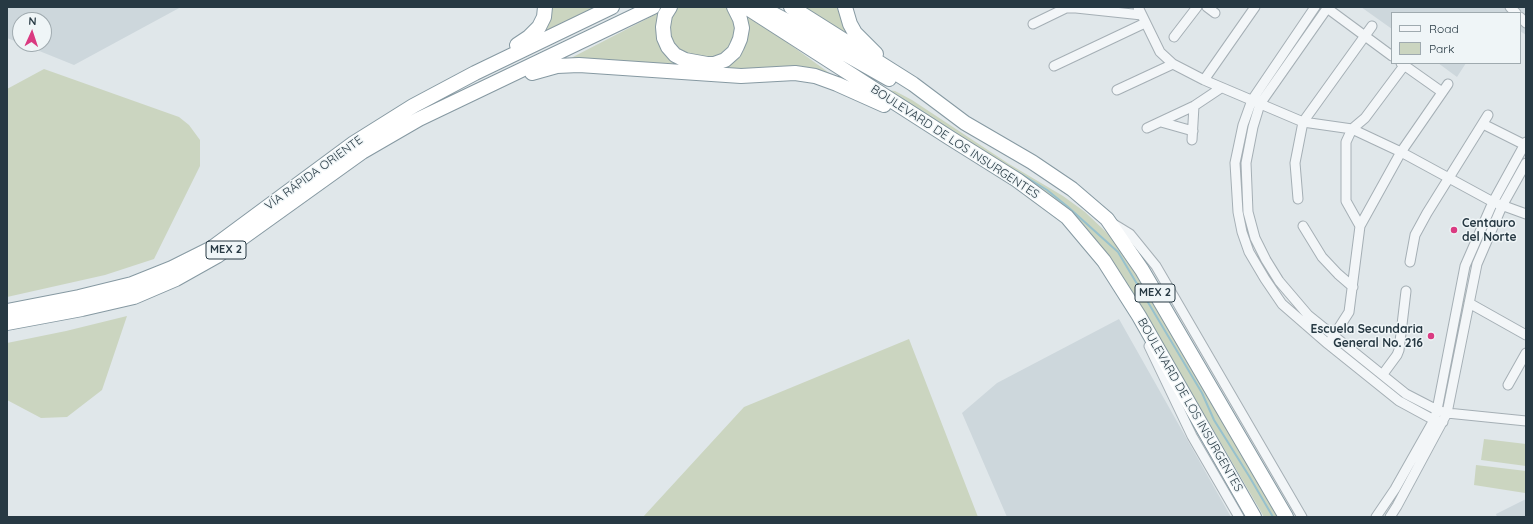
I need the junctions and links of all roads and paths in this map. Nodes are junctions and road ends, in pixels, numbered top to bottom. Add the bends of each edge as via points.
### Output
1 (546, 7) edge
2 (612, 7) edge
3 (639, 7) edge
4 (653, 7) edge
5 (670, 7) edge
6 (734, 7) edge
7 (746, 7) edge
8 (759, 7) edge
9 (791, 7) edge
10 (845, 7) edge
11 (1197, 7) edge
12 (1207, 7) edge
13 (1255, 7) edge
14 (1315, 7) edge
15 (1328, 8) edge
16 (1215, 13) dead end
17 (1142, 15) edge
18 (1033, 24) dead end
19 (1372, 26) dead end
20 (1365, 36) junction
21 (1174, 37) dead end
22 (1391, 55) edge
23 (1173, 64) junction
24 (1404, 64) edge
25 (1054, 66) dead end
26 (475, 73) junction
27 (1204, 80) junction
28 (1448, 84) dead end
29 (907, 85) junction
30 (1221, 88) junction
31 (482, 90) junction
32 (1117, 90) dead end
33 (1442, 92) junction
34 (1252, 100) junction
35 (1260, 104) junction
36 (412, 106) junction
37 (1194, 106) junction
38 (1488, 115) dead end
39 (1161, 122) junction
40 (1303, 122) junction
41 (1483, 124) junction
42 (1147, 128) dead end
43 (1352, 130) junction
44 (950, 138) junction
45 (1525, 144) edge
46 (1401, 152) junction
47 (1526, 163) edge
48 (1449, 179) junction
49 (1298, 198) dead end
50 (1493, 202) junction
51 (1502, 206) junction
52 (1526, 214) edge
53 (1107, 219) junction
54 (1303, 226) dead end
55 (1360, 226) junction
56 (1410, 262) dead end
57 (1353, 287) junction
58 (1406, 291) dead end
59 (1468, 303) junction
60 (7, 311) edge
61 (1139, 316) junction
62 (7, 323) edge
63 (1526, 335) edge
64 (1334, 336) junction
65 (1328, 344) junction
66 (1526, 353) edge
67 (1383, 374) junction
68 (1508, 385) dead end
69 (1437, 410) junction
70 (1447, 413) junction
71 (1438, 421) junction
72 (1526, 421) edge
73 (1417, 460) junction
74 (1239, 517) edge
75 (1254, 517) edge
76 (1286, 517) edge
77 (1302, 517) edge
78 (1376, 517) edge
79 (1390, 517) edge

1 - 26 highway via 541,22 529,38
2 - 26 highway, VÍA RÁPIDA ORIENTE
3 - 36 highway
4 - 31 highway
5 - 6 highway via 664,18 663,27 668,47 682,59 714,64 725,60 734,52 741,36 741,23
7 - 44 highway, BOULEVARD DE LOS INSURGENTES
8 - 29 highway
9 - 29 highway, BOULEVARD DE LOS INSURGENTES
10 - 29 highway via 850,24 859,37
11 - 21 street
12 - 16 street
13 - 27 street
14 - 34 street
15 - 20 street
15 - 35 street
17 - 18 street via 1066,8
17 - 23 street via 1160,52
17 - 25 street
19 - 20 street
20 - 22 street
20 - 40 street
23 - 27 street
23 - 32 street
24 - 33 street
24 - 43 street via 1365,118
26 - 36 highway, VÍA RÁPIDA ORIENTE
27 - 30 street
28 - 33 street
29 - 53 highway, BOULEVARD DE LOS INSURGENTES / MEX 2 via 1043,170
30 - 34 street
30 - 37 street
31 - 44 highway via 541,70 568,65 741,76 803,74 868,97
31 - 62 highway, MEX 2 via 419,119 362,152 217,256 176,279 134,298
33 - 46 street
34 - 35 street
34 - 65 street via 1243,125 1235,163 1242,232 1249,252 1282,304
35 - 40 street
35 - 64 street via 1246,162 1248,212 1255,238 1278,281 1308,315
36 - 60 highway, VÍA RÁPIDA ORIENTE / MEX 2 via 354,143 212,248 132,284
37 - 39 street
37 - 39 street via 1192,135
38 - 41 street
39 - 42 street
40 - 43 street
40 - 49 street via 1295,164
41 - 45 street
41 - 48 street
43 - 46 street
43 - 55 street via 1346,142 1346,201
44 - 61 highway, BOULEVARD DE LOS INSURGENTES / MEX 2 via 1017,180 1067,217 1104,261
45 - 50 street
46 - 48 street
46 - 55 street
47 - 51 street
48 - 50 street
48 - 56 street via 1415,235
50 - 51 street
50 - 69 street via 1465,266
51 - 52 street
51 - 59 street via 1477,264
53 - 76 highway, BOULEVARD DE LOS INSURGENTES / MEX 2 via 1142,270
53 - 77 street via 1130,234 1156,266
54 - 57 street via 1322,257
55 - 57 street
57 - 64 street via 1349,312
58 - 67 street via 1399,350
59 - 63 street
59 - 70 street
61 - 74 street via 1178,409
61 - 75 highway, BOULEVARD DE LOS INSURGENTES / MEX 2
64 - 65 street
64 - 67 street
65 - 71 street via 1399,401
66 - 68 street
67 - 69 street via 1406,394
69 - 70 street
69 - 71 street
70 - 71 street
70 - 72 street
71 - 73 street
73 - 78 street
73 - 79 street

